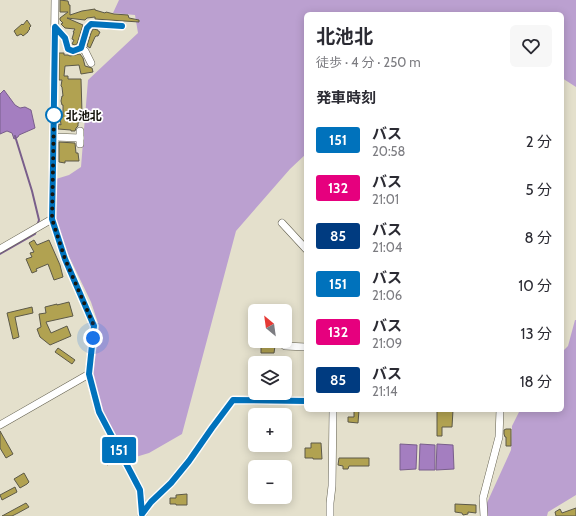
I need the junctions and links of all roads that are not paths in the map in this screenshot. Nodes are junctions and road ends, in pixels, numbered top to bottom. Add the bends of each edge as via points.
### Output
1 (55, 0) edge
2 (122, 26) dead end
3 (55, 27) junction
4 (81, 48) junction
5 (91, 63) dead end
6 (54, 137) junction
7 (80, 138) dead end
8 (52, 219) junction
9 (282, 223) dead end
10 (304, 247) edge
11 (0, 249) edge
12 (292, 346) edge
13 (304, 347) edge
14 (89, 374) junction
15 (304, 401) edge
16 (333, 412) edge
17 (500, 412) edge
18 (0, 425) edge
19 (142, 515) edge
20 (330, 516) edge
21 (484, 516) edge

1 - 3 street
2 - 4 street via 91,24 87,28
3 - 4 street via 65,38 68,49 73,51
3 - 6 street
4 - 5 street
6 - 7 street
6 - 8 street
8 - 11 street
8 - 14 street via 65,259 94,326
9 - 10 street
12 - 13 street
14 - 18 street
14 - 19 street via 99,412 140,490
15 - 19 street via 233,400 189,461
16 - 20 street
17 - 21 street via 499,436 483,498

